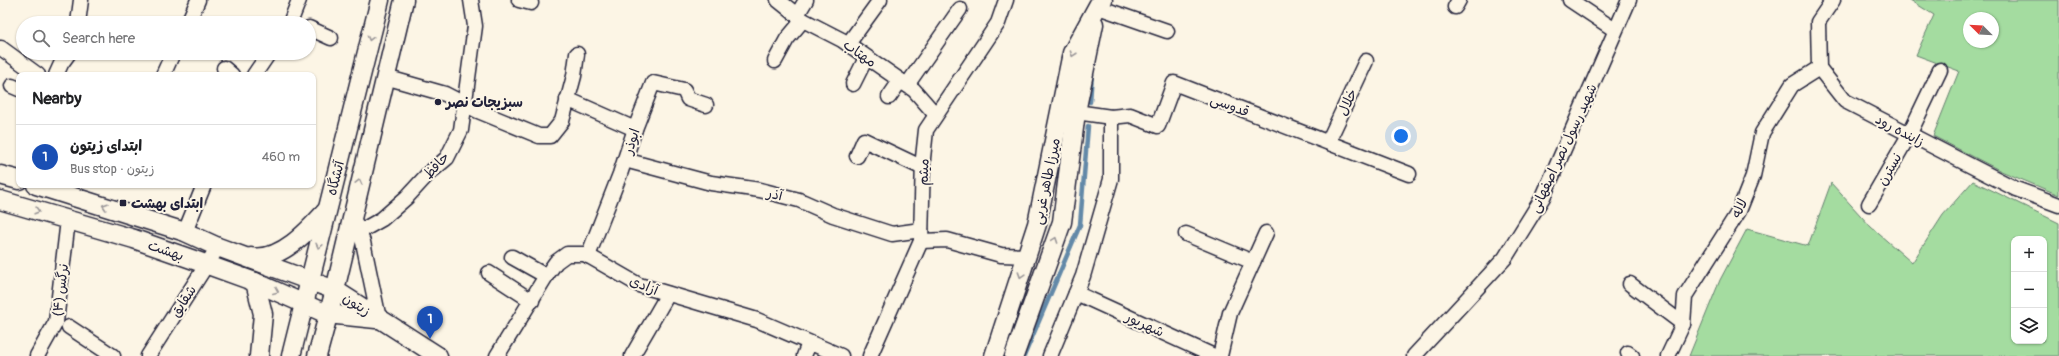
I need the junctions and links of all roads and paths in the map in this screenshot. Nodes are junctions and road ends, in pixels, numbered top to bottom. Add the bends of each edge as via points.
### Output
1 (81, 0) edge
2 (198, 0) edge
3 (299, 0) edge
4 (380, 0) edge
5 (404, 0) edge
6 (471, 0) edge
7 (778, 0) edge
8 (806, 0) edge
9 (880, 0) edge
10 (1006, 0) edge
11 (1570, 0) edge
12 (1629, 0) edge
13 (1833, 0) edge
14 (1101, 2) edge
15 (960, 10) dead end
16 (79, 16) edge
17 (191, 16) edge
18 (295, 16) edge
19 (800, 17) junction
20 (1615, 30) junction
21 (316, 31) edge
22 (1166, 31) dead end
23 (331, 38) dead end
24 (848, 44) junction
25 (0, 48) edge
26 (577, 54) dead end
27 (866, 58) junction
28 (16, 59) edge
29 (17, 60) edge
30 (65, 60) edge
31 (170, 60) edge
32 (264, 60) edge
33 (775, 61) dead end
34 (1366, 61) dead end
35 (1819, 68) junction
36 (1940, 70) dead end
37 (34, 72) edge
38 (58, 72) edge
39 (164, 72) edge
40 (256, 72) edge
41 (385, 77) junction
42 (904, 83) junction
43 (853, 84) dead end
44 (889, 97) dead end
45 (567, 99) junction
46 (464, 105) junction
47 (706, 105) dead end
48 (1076, 112) junction
49 (935, 114) junction
50 (1111, 117) junction
51 (635, 129) junction
52 (1909, 135) junction
53 (1328, 142) junction
54 (857, 156) dead end
55 (625, 160) junction
56 (923, 168) junction
57 (0, 174) edge
58 (1409, 174) dead end
59 (16, 179) edge
60 (58, 188) edge
61 (203, 188) edge
62 (72, 190) edge
63 (0, 200) edge
64 (1869, 204) dead end
65 (2059, 205) edge
66 (327, 211) junction
67 (352, 213) junction
68 (68, 220) junction
69 (185, 232) junction
70 (359, 232) junction
71 (1266, 233) dead end
72 (1186, 234) dead end
73 (921, 236) junction
74 (218, 247) junction
75 (243, 256) junction
76 (588, 256) junction
77 (1027, 256) junction
78 (512, 257) dead end
79 (1253, 262) junction
80 (206, 265) junction
81 (489, 273) dead end
82 (546, 276) junction
83 (311, 281) junction
84 (255, 282) junction
85 (1630, 284) dead end
86 (335, 290) junction
87 (1076, 293) junction
88 (668, 294) junction
89 (532, 301) junction
90 (305, 304) junction
91 (327, 314) junction
92 (379, 319) junction
93 (1683, 324) junction
94 (69, 328) dead end
95 (810, 343) junction
96 (37, 356) edge
97 (113, 356) edge
98 (148, 356) edge
99 (259, 356) edge
100 (291, 356) edge
101 (317, 356) edge
102 (438, 356) edge
103 (497, 356) edge
104 (632, 356) edge
105 (804, 356) edge
106 (841, 356) edge
107 (870, 356) edge
108 (994, 356) edge
109 (1014, 356) edge
110 (1050, 356) edge
111 (1214, 356) edge
112 (1220, 356) edge
113 (1414, 356) edge
114 (1668, 356) edge

1 - 16 street
2 - 17 street
3 - 18 street
4 -> 66 main road, آتشگاه
5 - 41 main road, آتشگاه
6 - 46 street, حافظ via 475,26
7 - 19 street, مهتاب
8 - 19 street
9 - 24 street
10 - 49 street, میثم via 998,23
11 - 20 street
12 - 20 street, شهید رسول نصر اصفهانی
13 - 35 street via 1818,22
14 - 22 street
14 - 48 main road, میرزا طاهر غربی
14 -> 77 main road, میرزا طاهر غربی via 1072,53 1037,224
15 - 42 street
19 - 24 street, مهتاب
19 - 33 street
20 - 113 street, شهید رسول نصر اصفهانی via 1543,197 1506,258
21 - 23 street
24 - 27 street, مهتاب
25 - 28 street
26 - 45 street
27 - 42 street, مهتاب
27 - 43 street
29 - 37 street
30 - 38 street
31 - 39 street
32 - 40 street
34 - 53 street, خلال
35 - 52 street, زاینده رود via 1845,101
35 - 93 street, لاله via 1792,85 1762,133 1753,176 1739,211 1685,296
36 - 52 street, نسترن
41 - 46 street via 445,94
67 -> 41 main road, آتشگاه
42 - 44 street
42 - 49 street, مهتاب via 914,90
45 - 46 street via 562,121 550,136 539,136
45 - 51 street
46 - 70 street, حافظ via 461,130 447,158 382,219
47 - 51 street, ابوذر via 688,99 684,90 653,83
48 - 50 street, قدوسی
109 -> 48 main road, میرزا طاهر غربی via 1062,222
49 - 56 street, میثم via 926,130
50 - 53 street, قدوسی via 1130,115 1158,126 1174,83
50 - 87 street via 1111,179
51 - 55 street, ابوذر
52 - 64 street, نسترن
52 - 65 street, زاینده رود via 2016,189
53 - 58 street, قدوسی
54 - 56 street via 864,140
55 - 73 street, آذر via 711,183 760,190 799,200 833,215 892,234
55 - 76 street, ابوذر
56 - 73 street, میثم
57 - 59 main road
60 - 62 main road, بهشت
61 - 69 street
69 -> 62 main road, بهشت
63 -> 68 main road, بهشت
66 - 75 main road via 301,238 272,255 260,258
66 -> 83 main road, آتشگاه
67 - 70 street
67 - 86 main road, آتشگاه
68 - 80 main road, بهشت via 134,239
68 - 96 street, نرگس (۴) via 56,322
69 - 74 main road, بهشت
70 - 92 street
71 - 79 street
72 - 79 street
73 - 77 street, آذر via 947,240 1001,255
73 - 107 street, میثم
74 - 75 main road, بهشت
74 - 80 street, شقایق
75 - 83 main road, بهشت
76 - 82 street, آزادی via 567,254 556,262
76 - 88 street, آزادی via 639,285
77 -> 108 main road, میرزا طاهر غربی
78 - 82 street
79 - 112 street via 1230,313
80 - 84 main road, بهشت
80 - 98 street, شقایق
81 - 89 street
82 - 89 street, آزادی
83 - 86 main road, زیتون
83 - 90 main road, آتشگاه
84 -> 90 main road, بهشت
84 - 99 main road via 263,314
85 - 93 street
86 - 91 main road, آتشگاه
86 - 92 main road, زیتون
87 - 110 street
87 - 111 street, شهریور
88 - 95 street, آزادی via 757,320
88 - 104 street
89 - 103 street, آزادی
90 - 91 main road, بهشت
90 - 100 main road, آتشگاه
91 - 92 main road, زیتون
91 - 101 main road, آتشگاه
92 - 102 main road, زیتون
93 - 114 street, لاله
94 - 97 street
95 - 105 street
95 - 106 street, آزادی

